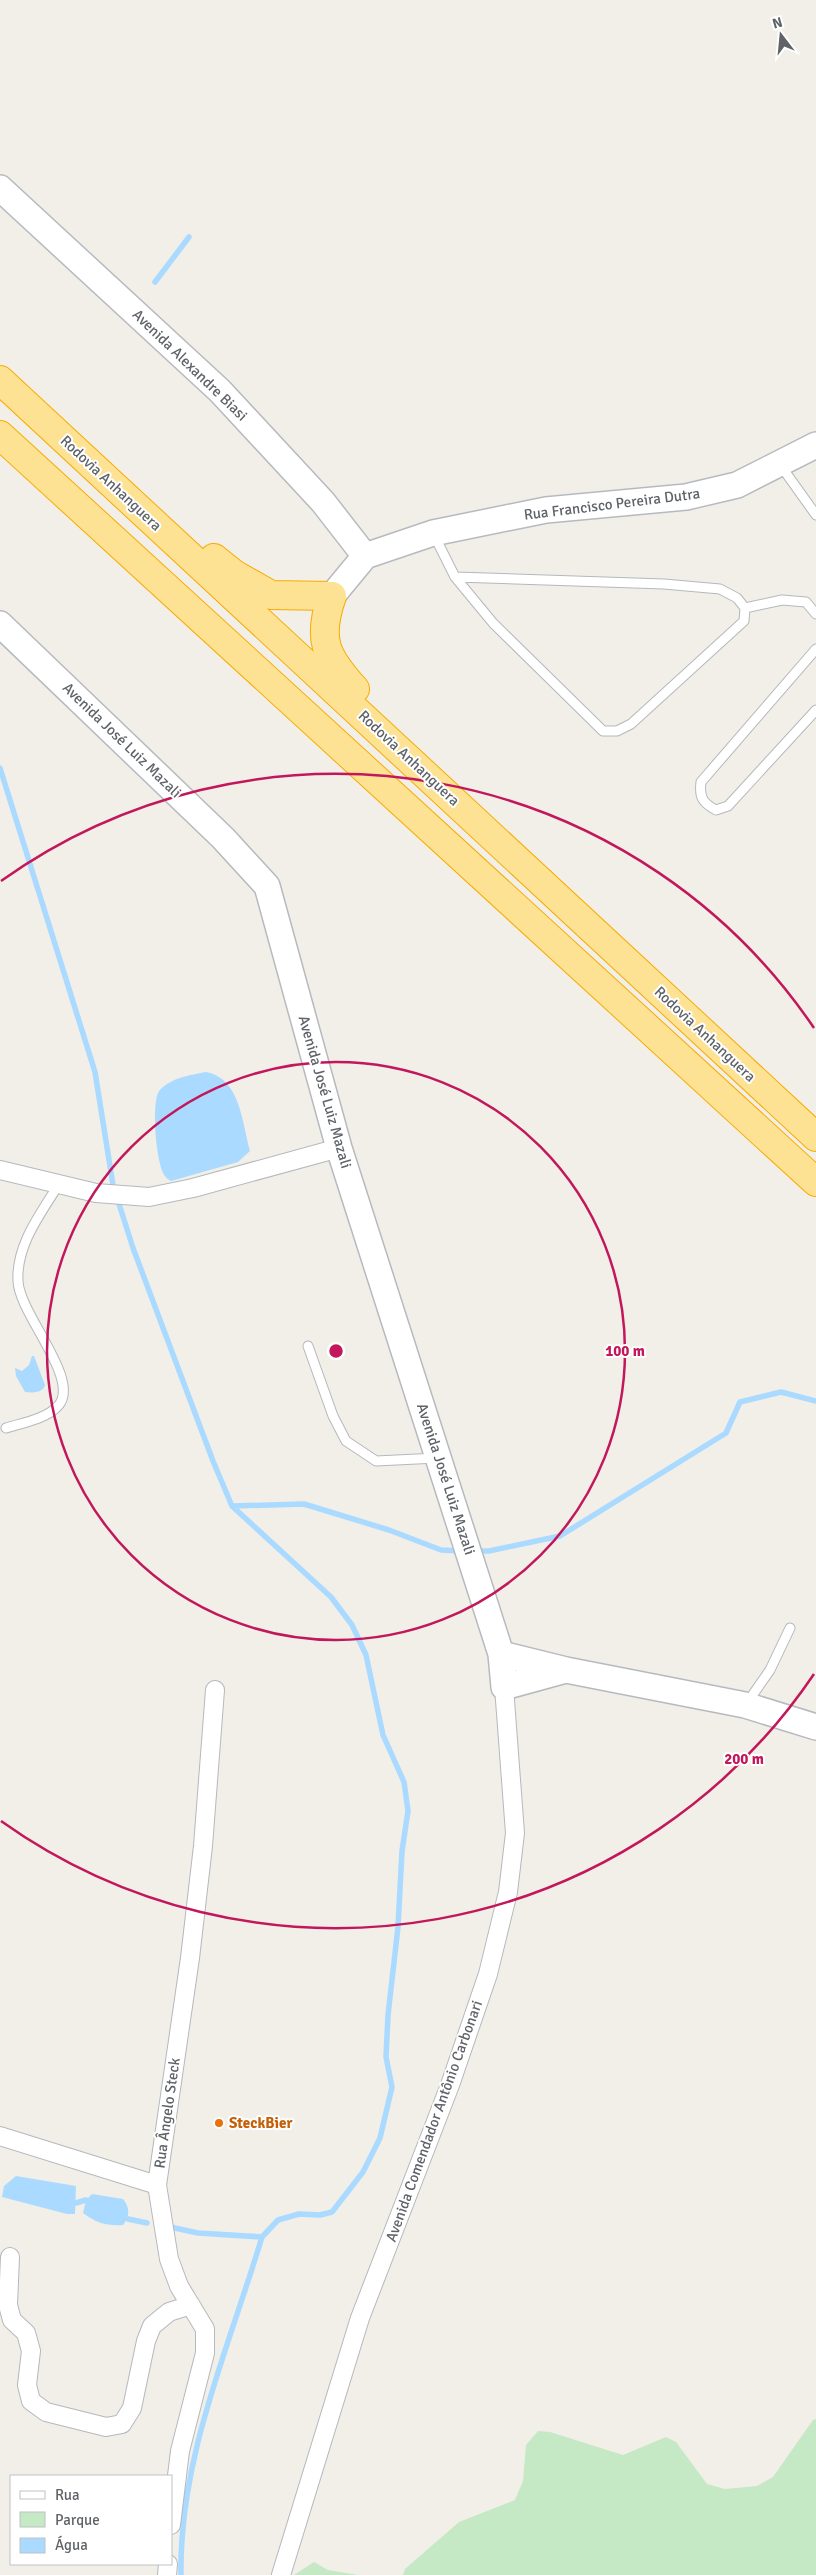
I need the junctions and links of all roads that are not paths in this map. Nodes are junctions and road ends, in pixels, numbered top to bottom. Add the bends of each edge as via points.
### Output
1 (0, 188) edge
2 (0, 380) edge
3 (0, 435) edge
4 (816, 445) edge
5 (87, 461) junction
6 (780, 464) junction
7 (816, 498) edge
8 (807, 502) junction
9 (816, 515) edge
10 (433, 533) junction
11 (365, 556) junction
12 (454, 577) junction
13 (332, 596) junction
14 (745, 608) junction
15 (816, 614) edge
16 (0, 624) edge
17 (816, 649) edge
18 (816, 710) edge
19 (438, 784) junction
20 (816, 1137) edge
21 (339, 1148) junction
22 (0, 1170) edge
23 (816, 1182) edge
24 (59, 1184) junction
25 (308, 1346) dead end
26 (6, 1428) dead end
27 (440, 1458) junction
28 (790, 1628) dead end
29 (501, 1654) junction
30 (566, 1670) junction
31 (504, 1687) junction
32 (215, 1690) dead end
33 (746, 1705) junction
34 (816, 1727) edge
35 (0, 2136) edge
36 (157, 2185) junction
37 (10, 2257) dead end
38 (190, 2305) junction
39 (172, 2516) edge
40 (281, 2575) edge

1 - 11 main road, Avenida Alexandre Biasi via 220,391 323,502
2 - 5 highway, Rodovia Anhanguera
3 - 23 highway
4 - 6 main road, Rua Francisco Pereira Dutra
5 - 13 highway via 234,574 271,595
5 - 19 highway, Rodovia Anhanguera
6 - 8 lane
6 - 10 main road, Rua Francisco Pereira Dutra via 737,485 686,497 546,510
7 - 8 lane
8 - 9 lane
10 - 11 main road, Rua Francisco Pereira Dutra
10 - 12 lane
11 - 13 main road
12 - 14 lane via 720,589 737,598
12 - 14 lane via 493,623 603,731 616,731 631,724 744,621
13 - 19 highway via 324,620 325,642 334,665
14 - 15 lane via 782,600 806,602
16 - 21 main road, Avenida José Luiz Mazali via 223,838 267,886
17 - 18 lane via 700,782 699,795 704,803 716,810 728,806
19 - 20 highway, Rodovia Anhanguera
21 - 24 street via 148,1197 96,1193
21 - 27 main road, Avenida José Luiz Mazali
22 - 24 street
24 - 26 lane via 21,1252 18,1282 30,1318 61,1372 64,1392 59,1405 45,1415
25 - 27 lane via 333,1416 346,1441 376,1461
27 - 29 main road, Avenida José Luiz Mazali
28 - 33 lane via 770,1670
29 - 30 main road
29 - 31 main road, Avenida Comendador Antônio Carbonari
30 - 31 main road
30 - 33 main road
31 - 40 street, Avenida Comendador Antônio Carbonari via 514,1833 508,1892 488,1974 450,2085 360,2318
32 - 36 street, Rua Ângelo Steck via 201,1865
33 - 34 main road
35 - 36 street
36 - 38 street, Rua Ângelo Steck via 169,2259
37 - 38 street via 8,2305 12,2320 26,2333 31,2351 27,2385 31,2401 46,2412 106,2427 122,2424 132,2408 152,2326 169,2312
38 - 39 street, Rua Ângelo Steck via 205,2329 205,2353 180,2451

